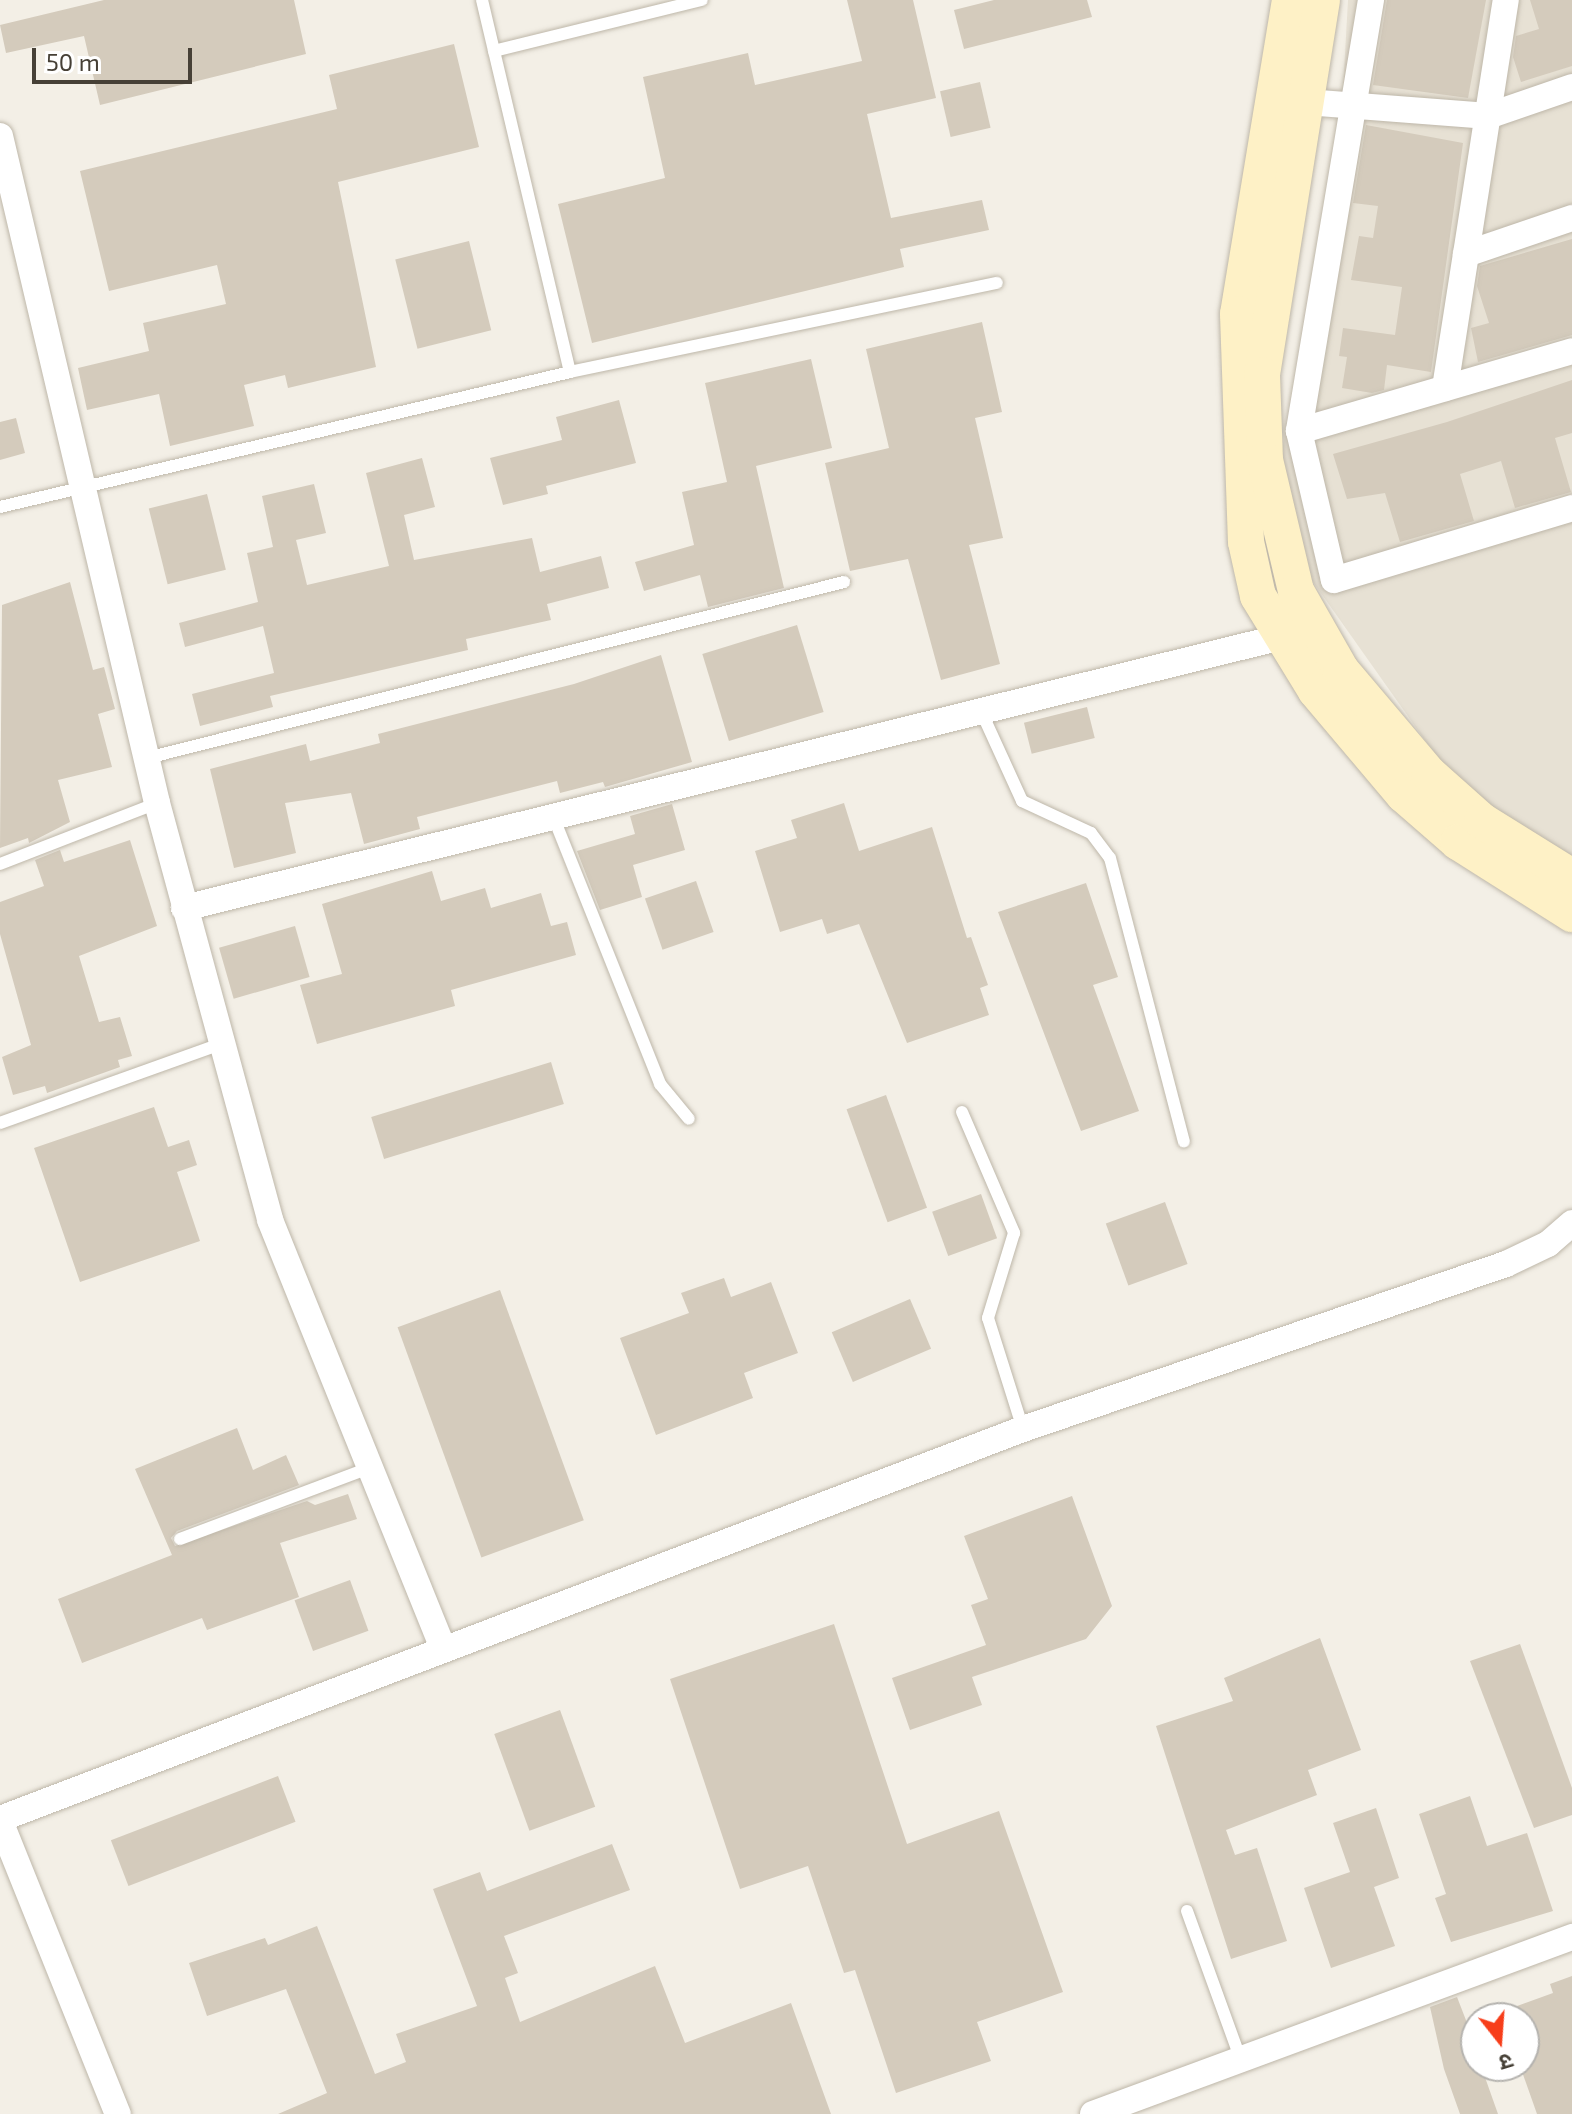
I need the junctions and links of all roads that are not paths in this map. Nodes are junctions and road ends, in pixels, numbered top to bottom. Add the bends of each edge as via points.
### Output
1 (482, 0) edge
2 (702, 0) edge
3 (1290, 0) edge
4 (1322, 0) edge
5 (1371, 0) edge
6 (1506, 0) edge
7 (494, 51) junction
8 (1572, 87) edge
9 (1306, 102) junction
10 (1355, 106) junction
11 (1488, 116) junction
12 (0, 136) edge
13 (1572, 218) edge
14 (1466, 254) junction
15 (997, 283) dead end
16 (1572, 351) edge
17 (570, 372) junction
18 (1445, 388) junction
19 (1299, 431) junction
20 (81, 488) junction
21 (0, 507) edge
22 (1572, 508) edge
23 (844, 582) dead end
24 (1321, 627) junction
25 (1280, 637) junction
26 (981, 711) junction
27 (147, 758) junction
28 (157, 803) junction
29 (553, 816) junction
30 (0, 864) edge
31 (1572, 877) edge
32 (184, 908) junction
33 (1572, 914) edge
34 (221, 1044) junction
35 (962, 1112) dead end
36 (689, 1119) dead end
37 (0, 1123) edge
38 (1184, 1142) dead end
39 (1572, 1223) edge
40 (1023, 1429) junction
41 (369, 1468) junction
42 (180, 1539) dead end
43 (443, 1649) junction
44 (0, 1820) edge
45 (1187, 1911) dead end
46 (1572, 1937) edge
47 (1241, 2060) junction
48 (118, 2114) edge
49 (1093, 2114) edge

1 - 7 lane
2 - 7 lane
3 - 25 street via 1238,314 1246,542 1258,596
4 - 9 street
5 - 10 street
6 - 11 street
7 - 17 lane
8 - 11 street
9 - 10 street
9 - 24 street via 1262,375 1265,460 1279,524 1296,591
10 - 11 street
10 - 19 street
11 - 14 street
12 - 20 street
13 - 14 street
14 - 18 street
15 - 17 lane
16 - 18 street
17 - 20 lane
18 - 19 street
19 - 22 street via 1334,580
20 - 21 lane
20 - 27 street
23 - 27 lane
24 - 25 street
24 - 31 street via 1341,670 1429,774 1482,821
25 - 26 street
25 - 33 street via 1316,691 1404,795 1458,842
26 - 29 street
26 - 38 lane via 1022,801 1091,833 1110,858
27 - 28 street
28 - 30 lane
28 - 32 street
29 - 32 street
29 - 36 lane via 660,1084
32 - 34 street
34 - 37 lane
34 - 41 street via 270,1220
35 - 40 lane via 1014,1233 988,1318
39 - 40 street via 1548,1244 1506,1264
40 - 43 street
41 - 42 lane
41 - 43 street
43 - 44 street
44 - 48 street
45 - 47 lane
46 - 47 street
47 - 49 street

